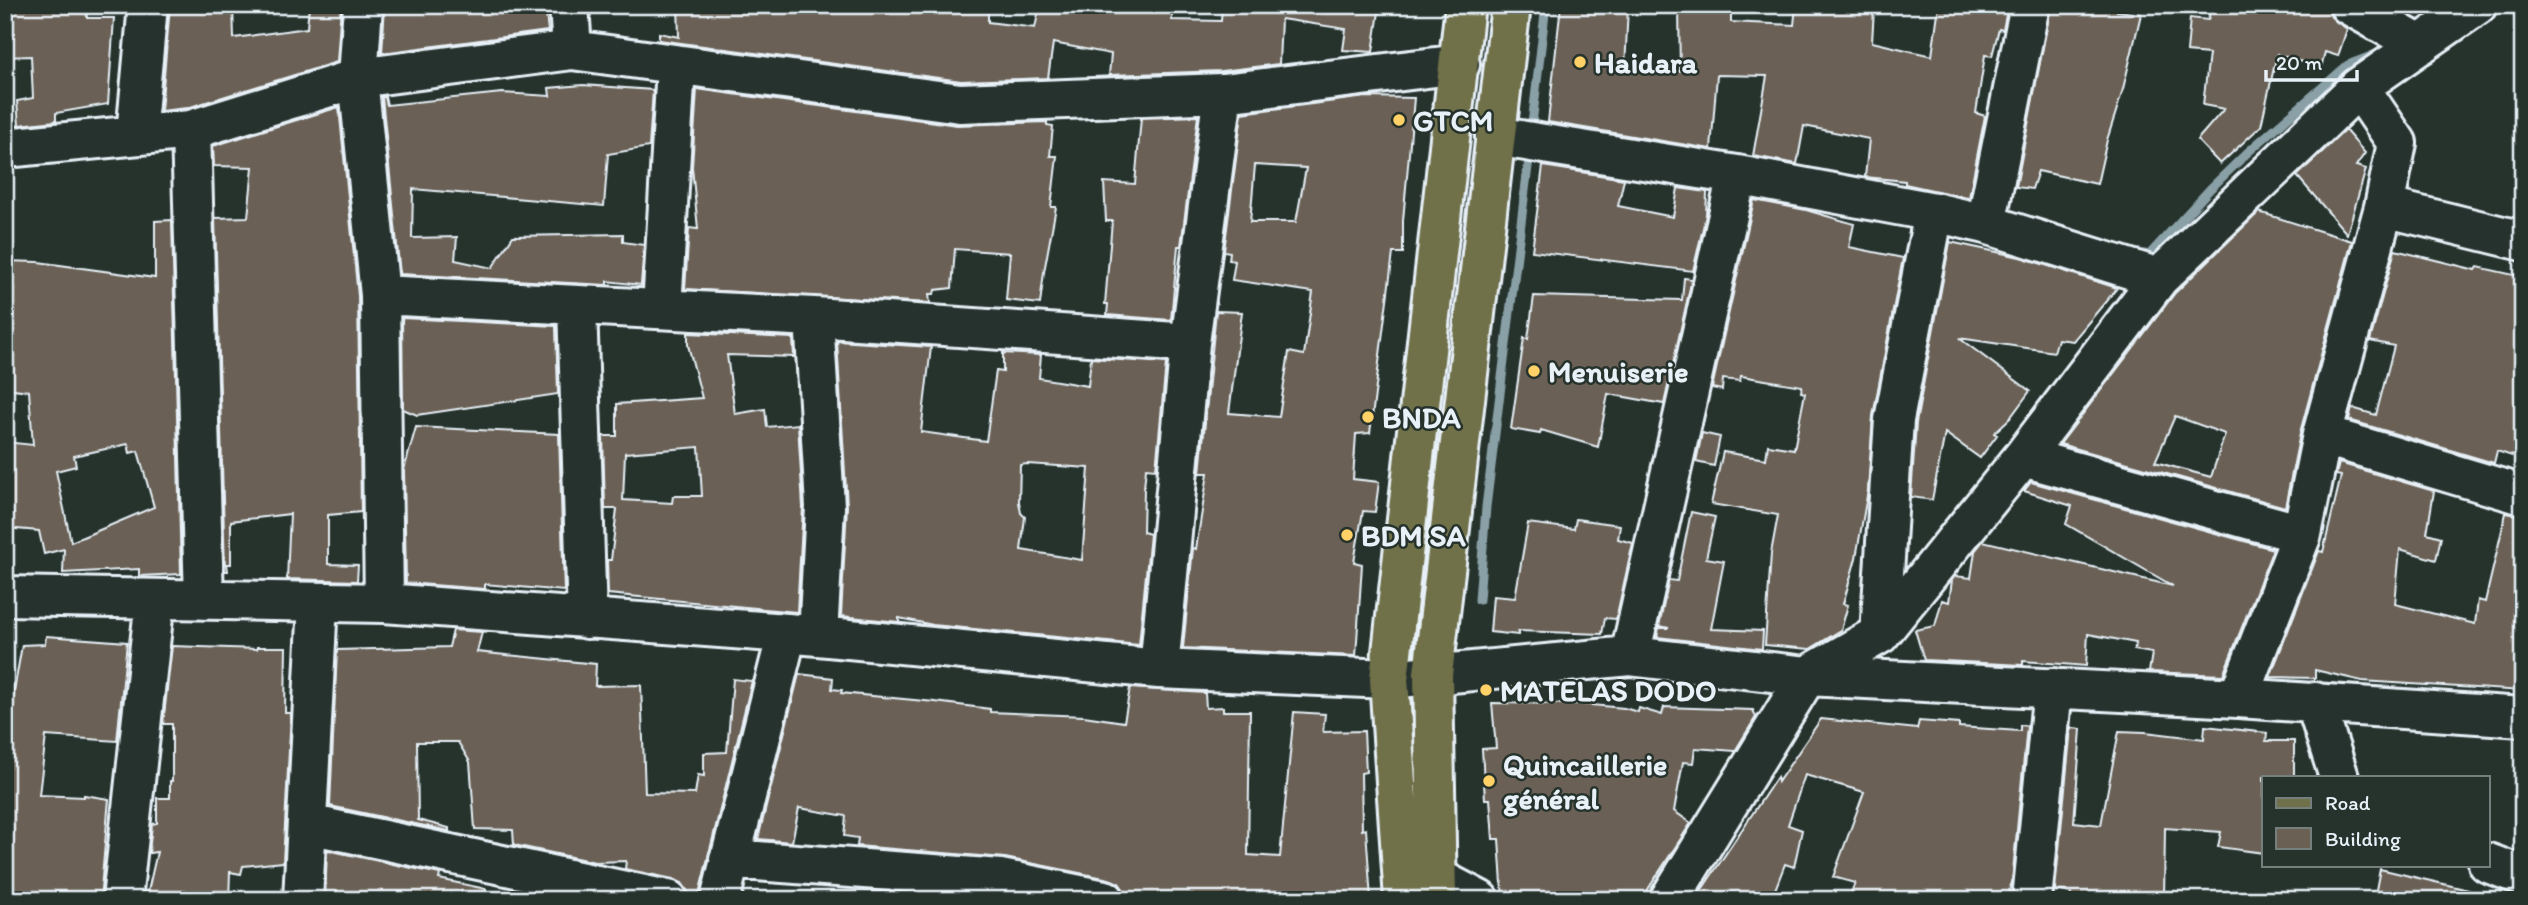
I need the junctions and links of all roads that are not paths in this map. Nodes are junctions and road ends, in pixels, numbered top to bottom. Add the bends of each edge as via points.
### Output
1 (148, 5) edge
2 (363, 5) edge
3 (569, 5) edge
4 (1465, 5) edge
5 (1511, 5) edge
6 (2030, 5) edge
7 (2349, 5) edge
8 (2477, 5) edge
9 (2420, 45) junction
10 (572, 50) junction
11 (1460, 64) junction
12 (676, 66) junction
13 (358, 78) junction
14 (2359, 87) junction
15 (1223, 93) junction
16 (191, 130) junction
17 (136, 135) junction
18 (1495, 136) junction
19 (5, 148) edge
20 (1737, 175) junction
21 (2384, 207) junction
22 (1934, 212) junction
23 (1986, 224) junction
24 (2523, 241) edge
25 (2159, 278) junction
26 (380, 295) junction
27 (578, 305) junction
28 (662, 309) junction
29 (814, 317) junction
30 (1190, 343) junction
31 (2322, 435) junction
32 (2023, 457) junction
33 (2523, 495) edge
34 (2302, 534) junction
35 (5, 596) edge
36 (155, 599) junction
37 (204, 600) junction
38 (318, 602) junction
39 (384, 603) junction
40 (587, 619) junction
41 (1880, 634) junction
42 (802, 635) junction
43 (1630, 656) junction
44 (1159, 669) junction
45 (1433, 674) junction
46 (1807, 676) junction
47 (1389, 679) junction
48 (2053, 688) junction
49 (2238, 698) junction
50 (2315, 702) junction
51 (2523, 716) edge
52 (2339, 776) edge
53 (308, 824) junction
54 (729, 859) junction
55 (2490, 864) edge
56 (2523, 876) edge
57 (997, 889) edge
58 (1437, 889) edge
59 (122, 900) edge
60 (303, 900) edge
61 (668, 900) edge
62 (720, 900) edge
63 (1105, 900) edge
64 (1404, 900) edge
65 (1479, 900) edge
66 (1669, 900) edge
67 (2032, 900) edge

1 - 17 street
2 - 13 street
3 - 10 street
4 - 11 main road
5 - 18 main road
6 - 23 street
7 - 9 street
8 - 9 street
9 - 14 street
10 - 12 street
10 - 13 street
11 - 15 street
11 - 47 main road
12 - 15 street via 960,103
12 - 28 street
13 - 16 street
13 - 26 street
14 - 21 street via 2397,143
14 - 25 street
15 - 30 street
16 - 17 street
16 - 37 street
17 - 19 street
18 - 20 street
18 - 45 main road
20 - 22 street
20 - 43 street
21 - 24 street
21 - 31 street
22 - 23 street
22 - 41 street via 1894,420
23 - 25 street
25 - 32 street
26 - 27 street
26 - 39 street
27 - 28 street
27 - 40 street
28 - 29 street
29 - 30 street
29 - 42 street via 825,507
30 - 44 street
31 - 33 street
31 - 34 street
32 - 34 street
32 - 41 street
34 - 49 street
35 - 36 street
36 - 37 street
36 - 59 street
37 - 38 street
38 - 39 street
38 - 53 street
39 - 40 street
40 - 42 street
41 - 46 street
42 - 44 street
42 - 54 street
43 - 45 street
43 - 46 street
44 - 47 street
45 - 47 street
45 - 58 main road
46 - 48 street
46 - 66 street
47 - 64 main road
48 - 49 street
48 - 67 street
49 - 50 street
50 - 51 street
50 - 52 street
53 - 60 street
53 - 61 street
54 - 57 street
54 - 62 street
55 - 56 street
57 - 63 street
58 - 65 street

